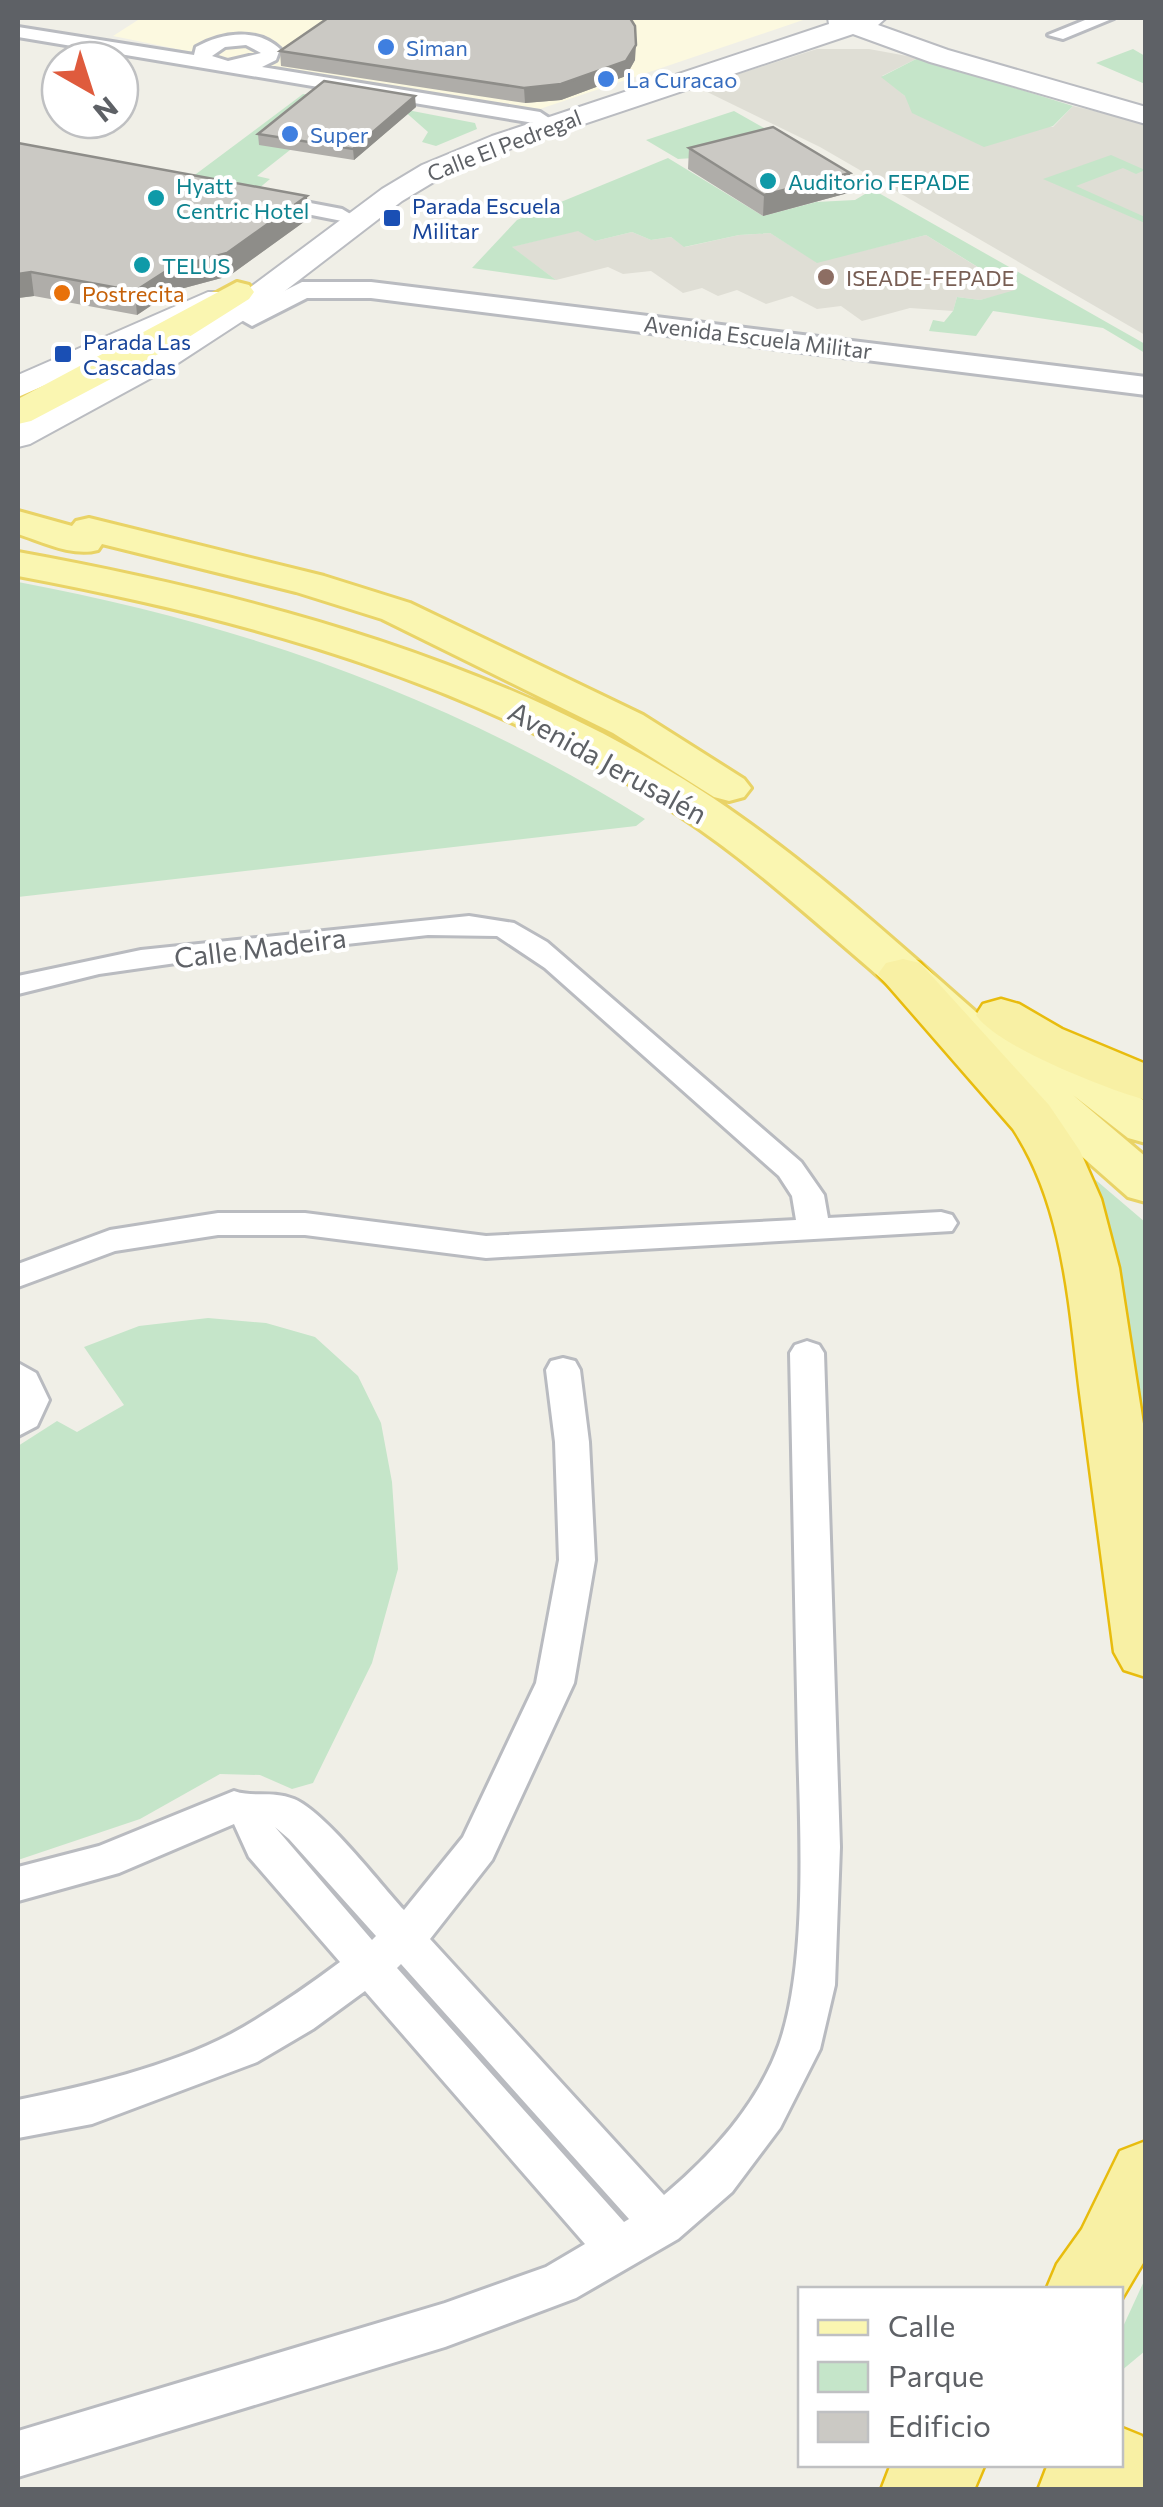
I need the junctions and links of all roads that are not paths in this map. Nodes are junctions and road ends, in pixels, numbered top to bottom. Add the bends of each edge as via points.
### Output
1 (907, 18) edge
2 (1105, 18) edge
3 (850, 20) edge
4 (18, 32) edge
5 (1058, 35) dead end
6 (772, 50) junction
7 (939, 56) junction
8 (214, 59) junction
9 (267, 59) junction
10 (287, 77) junction
11 (1144, 115) edge
12 (540, 118) junction
13 (239, 196) edge
14 (335, 236) junction
15 (371, 290) junction
16 (244, 305) junction
17 (125, 351) junction
18 (1146, 386) edge
19 (18, 387) edge
20 (18, 398) edge
21 (22, 433) edge
22 (18, 522) edge
23 (18, 530) edge
24 (90, 546) junction
25 (18, 549) edge
26 (18, 564) edge
27 (420, 669) junction
28 (903, 974) junction
29 (18, 984) edge
30 (1001, 1015) junction
31 (1146, 1084) edge
32 (1146, 1126) edge
33 (1146, 1185) edge
34 (941, 1224) dead end
35 (814, 1230) junction
36 (18, 1276) edge
37 (806, 1353) dead end
38 (563, 1370) dead end
39 (18, 1375) edge
40 (18, 1423) edge
41 (1146, 1652) edge
42 (249, 1811) junction
43 (18, 1884) edge
44 (406, 1938) junction
45 (368, 1966) junction
46 (18, 2119) edge
47 (1146, 2175) edge
48 (662, 2224) junction
49 (620, 2251) junction
50 (1086, 2287) edge
51 (1146, 2442) edge
52 (18, 2454) edge
53 (1123, 2458) edge
54 (942, 2467) edge
55 (1110, 2467) edge
56 (921, 2490) edge
57 (1078, 2490) edge

1 - 7 main road via 913,40
2 - 5 street
3 - 6 main road, Calle El Pedregal
3 - 7 main road
3 - 12 main road, Calle El Pedregal
4 - 8 street
6 - 7 main road via 838,44
6 - 14 main road, Calle El Pedregal via 432,170 382,202 370,221
7 - 11 main road
8 - 9 street
8 - 9 street via 235,40 271,49
8 - 10 street
9 - 10 street
10 - 12 street
12 - 14 main road, Calle El Pedregal via 391,180
13 - 14 street
14 - 15 street, Avenida Escuela Militar via 323,272
14 - 16 main road
14 - 16 main road, Calle El Pedregal
14 - 21 main road, Calle El Pedregal via 187,344
15 - 16 street, Avenida Escuela Militar via 302,290
15 - 18 street, Avenida Escuela Militar
16 - 17 main road
16 - 19 main road via 151,325
16 - 21 main road via 180,361
17 - 20 main road
17 - 21 main road
22 - 24 main road
23 - 24 main road, Avenida Jerusalén
24 - 25 main road
24 - 27 main road
24 - 30 main road, Avenida Jerusalén via 282,592 460,662 655,758 815,860
26 - 27 main road, Avenida Jerusalén via 216,604
27 - 28 main road, Avenida Jerusalén via 554,727 670,791 774,864
28 - 33 main road, Avenida Jerusalén
28 - 41 highway via 1031,1117 1054,1150 1074,1199 1091,1268
29 - 35 street, Calle Madeira via 219,951 411,930 504,929 555,962 790,1170 808,1195
30 - 31 highway
30 - 32 main road, Avenida Jerusalén
34 - 35 street
35 - 36 street via 486,1247 305,1224 218,1224 110,1241
37 - 48 street via 820,1847 814,1985 799,2049 766,2114 716,2178
38 - 44 street via 577,1560 554,1684 478,1848
39 - 40 street via 34,1402
42 - 43 street
42 - 44 street via 286,1813
42 - 45 street via 263,1845
44 - 45 street
44 - 48 street
45 - 46 street via 242,2049 92,2106
45 - 49 street
47 - 50 highway
48 - 49 street
49 - 52 street via 560,2283 445,2325
51 - 53 highway
54 - 56 highway
55 - 57 highway

